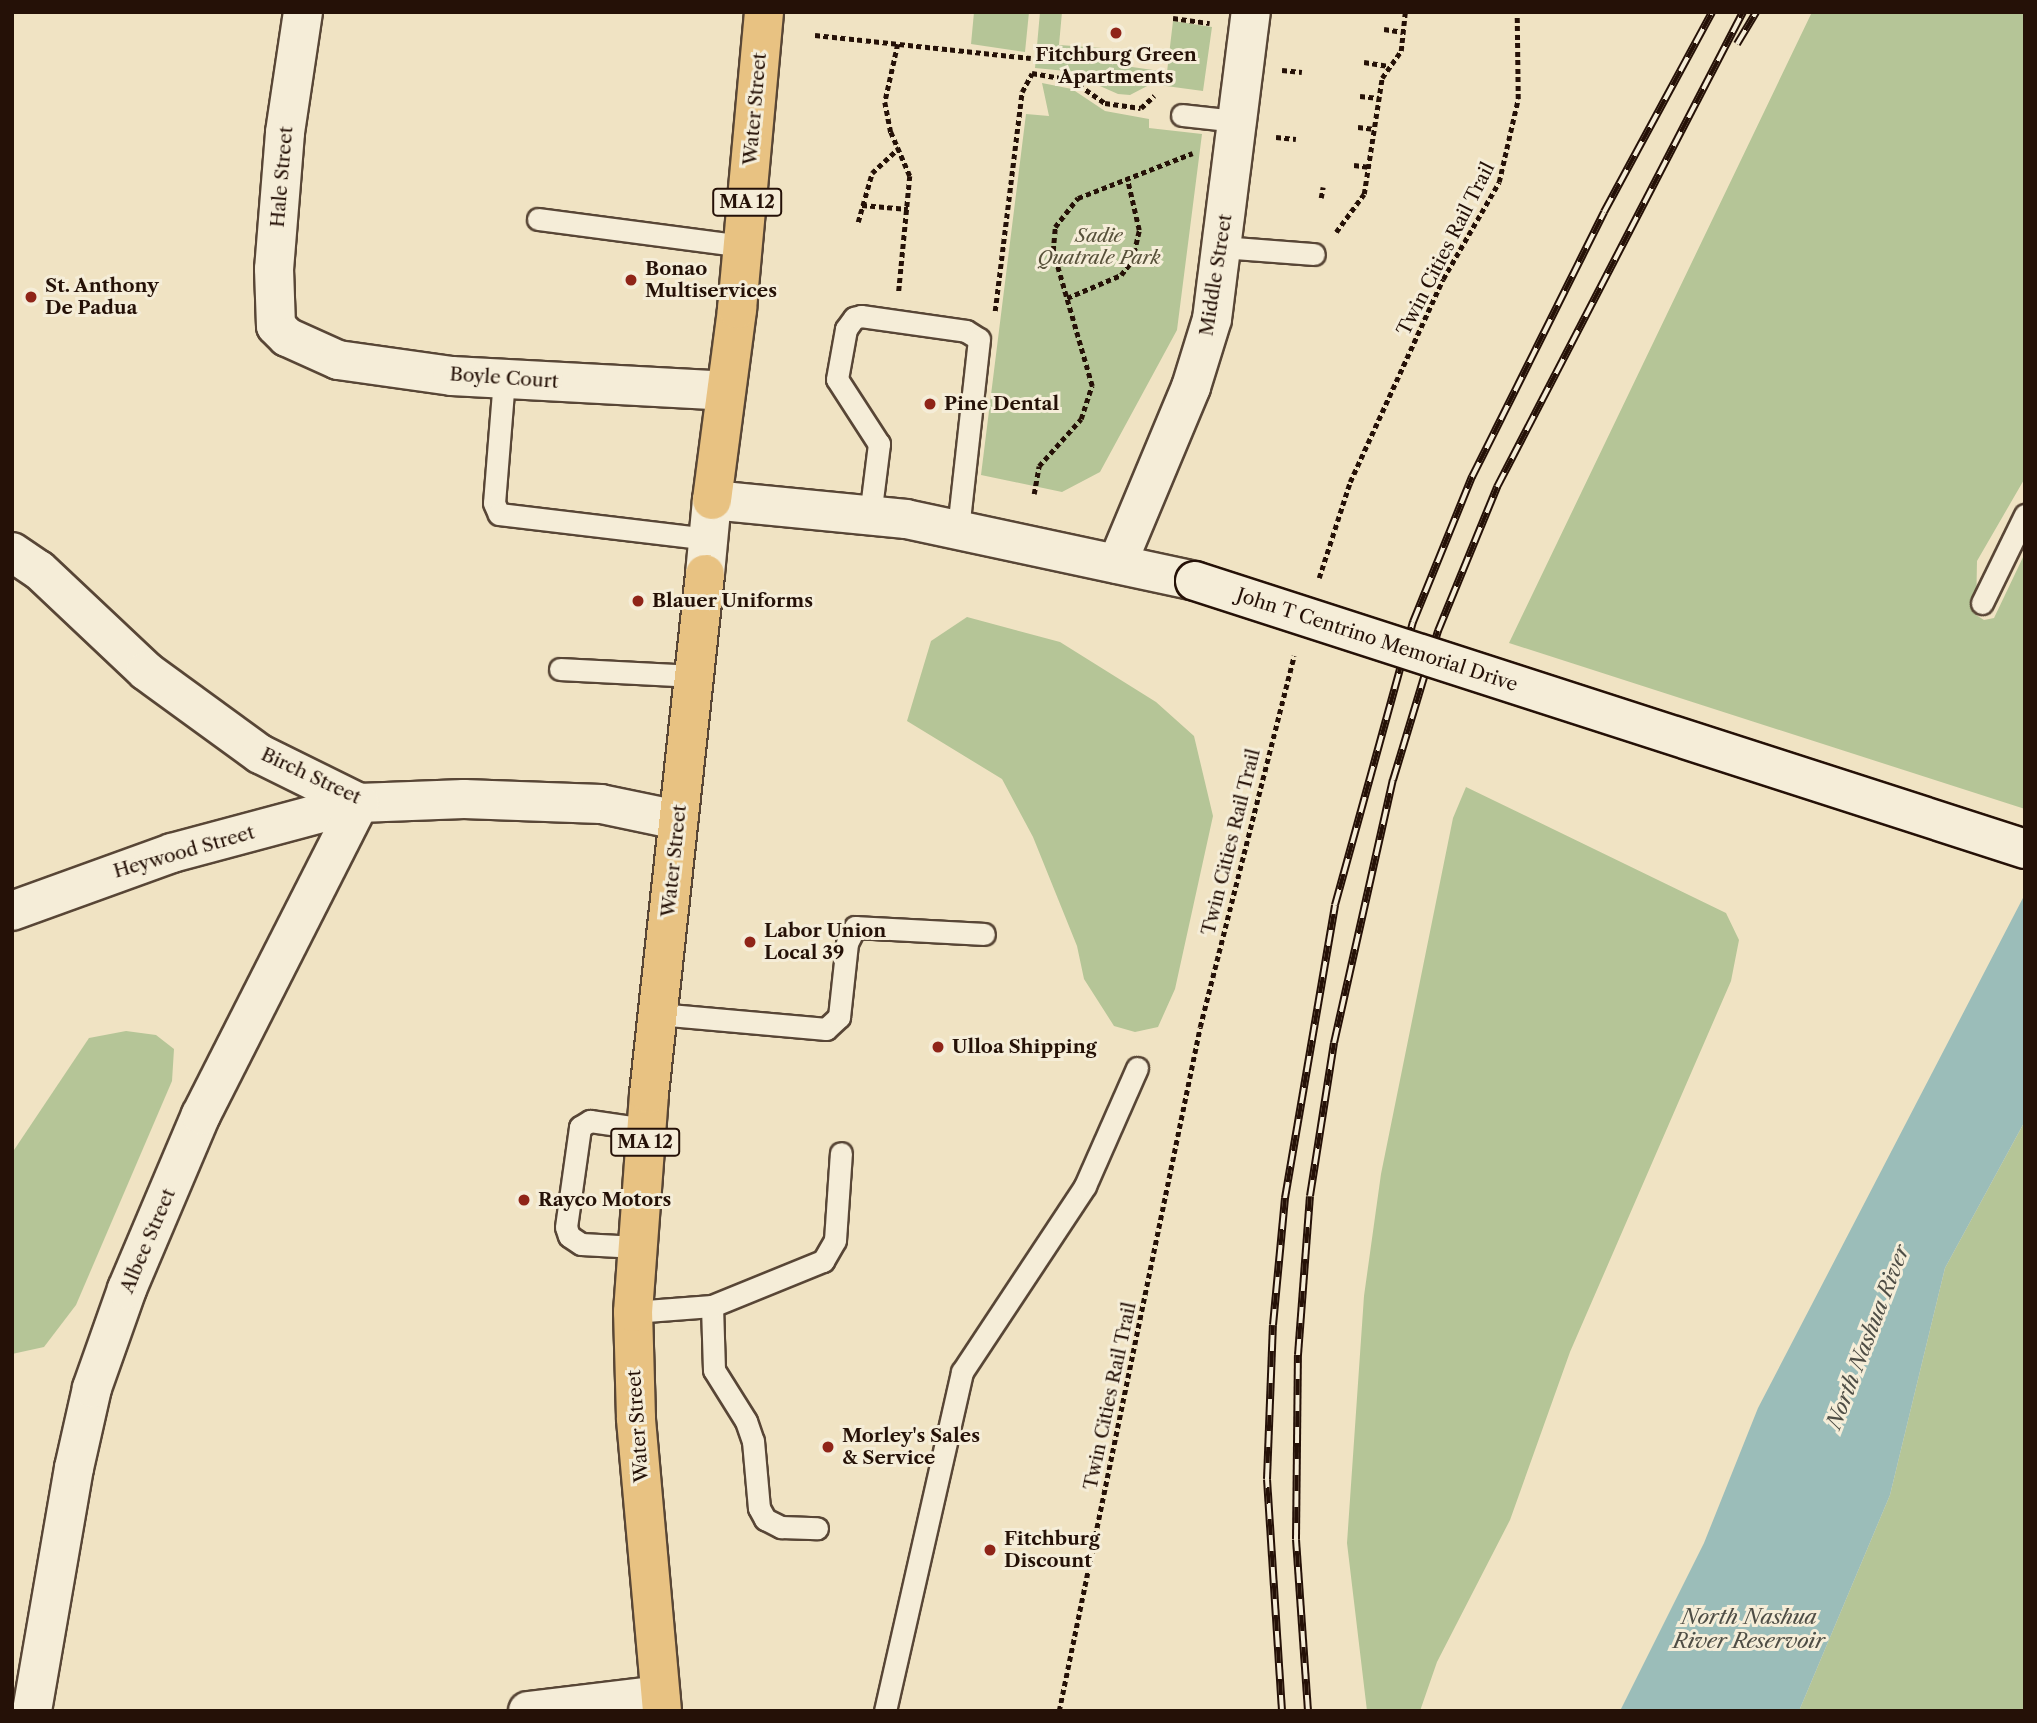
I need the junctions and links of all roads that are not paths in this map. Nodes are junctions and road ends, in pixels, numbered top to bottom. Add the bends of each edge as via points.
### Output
1 (303, 12) edge
2 (764, 12) edge
3 (1234, 18) edge
4 (1182, 115) dead end
5 (1253, 129) junction
6 (538, 219) dead end
7 (743, 246) junction
8 (1222, 247) junction
9 (1314, 254) road end
10 (288, 337) joint
11 (504, 379) junction
12 (726, 391) junction
13 (712, 500) junction
14 (2025, 515) edge
15 (870, 516) junction
16 (958, 530) junction
17 (12, 552) edge
18 (706, 557) junction
19 (1117, 564) junction
20 (1982, 603) dead end
21 (560, 670) dead end
22 (694, 676) junction
23 (359, 803) junction
24 (678, 820) junction
25 (2025, 849) edge
26 (12, 911) edge
27 (984, 933) dead end
28 (658, 1014) junction
29 (1137, 1068) dead end
30 (646, 1129) junction
31 (841, 1153) dead end
32 (638, 1247) junction
33 (712, 1306) junction
34 (633, 1312) junction
35 (817, 1528) dead end
36 (27, 1655) edge
37 (661, 1703) edge
38 (33, 1711) edge
39 (528, 1711) edge
40 (885, 1711) edge

1 - 10 street, Hale Street via 285,133 274,269 276,326
2 - 7 highway, Water Street / MA 12
3 - 5 street, Middle Street
4 - 5 lane
5 - 8 street, Middle Street
6 - 7 lane
7 - 12 highway, Water Street / MA 12
8 - 9 lane
8 - 19 street, Middle Street via 1203,353
10 - 11 street, Boyle Court via 338,359
11 - 12 street, Boyle Court
11 - 18 lane via 494,503 499,514
12 - 13 highway, Water Street / MA 12
13 - 15 street, John T Centrino Memorial Drive
13 - 18 street, Water Street / MA 12
14 - 20 lane
15 - 16 street, John T Centrino Memorial Drive
15 - 16 lane via 879,444 839,388 846,329 855,318 966,331 979,339
16 - 19 street, John T Centrino Memorial Drive
17 - 23 street, Birch Street via 40,570 146,671 260,754
18 - 22 highway, Water Street / MA 12
19 - 25 street, John T Centrino Memorial Drive, bridge via 1195,581
21 - 22 lane
22 - 24 highway, Water Street / MA 12
23 - 24 street, Birch Street via 464,799 601,804
23 - 26 street, Heywood Street via 172,853
23 - 36 street, Albee Street via 201,1115 127,1289 92,1388
24 - 28 highway, Water Street / MA 12
27 - 28 lane via 855,927 847,943 839,1017 826,1029
28 - 30 highway, Water Street / MA 12
29 - 40 lane via 1085,1186 962,1372
30 - 32 highway, Water Street / MA 12
30 - 32 lane via 590,1121 580,1127 566,1227 569,1236 581,1244
31 - 33 lane via 835,1240 829,1255
32 - 34 highway, Water Street / MA 12
33 - 34 lane
33 - 35 lane via 714,1370 753,1441 765,1519 781,1527
34 - 37 highway, Water Street / MA 12 via 636,1418
36 - 38 street, Albee Street
37 - 39 street

